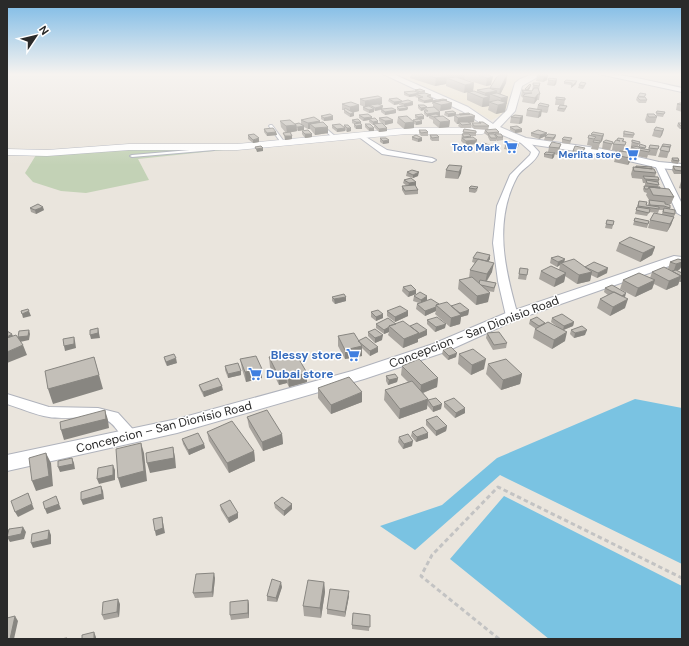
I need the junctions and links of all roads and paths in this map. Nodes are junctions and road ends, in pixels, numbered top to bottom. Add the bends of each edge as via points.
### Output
1 (454, 104) edge
2 (514, 104) edge
3 (319, 124) edge
4 (271, 126) dead end
5 (494, 128) junction
6 (361, 136) junction
7 (336, 138) junction
8 (524, 141) junction
9 (283, 143) junction
10 (552, 145) junction
11 (237, 147) junction
12 (7, 152) edge
13 (535, 152) junction
14 (132, 156) dead end
15 (432, 160) dead end
16 (659, 165) junction
17 (682, 167) edge
18 (681, 210) edge
19 (679, 259) edge
20 (512, 316) junction
21 (7, 399) edge
22 (132, 436) junction
23 (7, 463) edge
24 (682, 578) edge
25 (499, 639) edge

1 - 5 main road
2 - 5 main road via 512,111
3 - 7 lane
4 - 9 lane
5 - 6 street via 482,131 412,131
5 - 8 main road
6 - 7 street
6 - 15 street via 385,152
7 - 9 street
8 - 10 main road
8 - 13 street
9 - 11 street
10 - 13 street
10 - 16 main road via 603,152
11 - 12 street via 129,147 47,153
11 - 14 lane
13 - 20 street via 514,175 501,206 498,243 503,281
16 - 17 main road
16 - 18 street
19 - 20 main road, Concepcion – San Dionisio Road
20 - 22 main road, Concepcion – San Dionisio Road via 438,348 358,375 177,426
21 - 22 street via 49,412 98,413 113,417
22 - 23 main road, Concepcion – San Dionisio Road
24 - 25 path via 498,487 432,555 421,576

